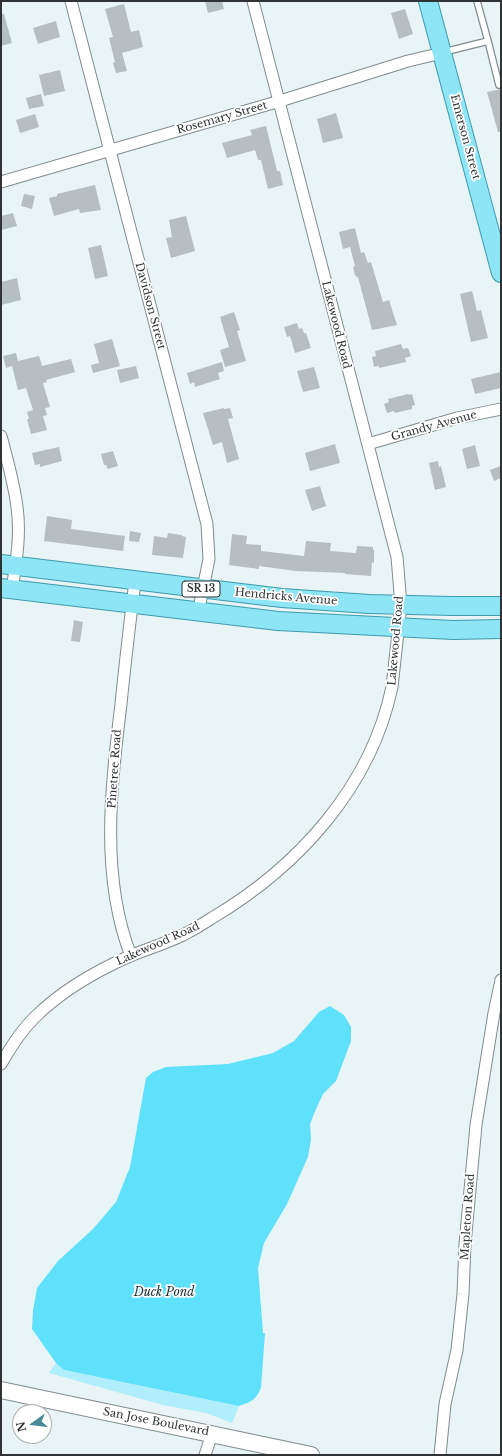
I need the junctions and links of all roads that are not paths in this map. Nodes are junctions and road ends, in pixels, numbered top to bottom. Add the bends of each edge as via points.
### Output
1 (71, 1) edge
2 (254, 1) edge
3 (428, 1) edge
4 (477, 1) edge
5 (488, 41) junction
6 (442, 53) junction
7 (499, 85) dead end
8 (280, 101) junction
9 (110, 151) junction
10 (1, 182) edge
11 (501, 273) edge
12 (501, 409) edge
13 (1, 436) edge
14 (368, 444) junction
15 (8, 565) edge
16 (135, 581) junction
17 (6, 589) edge
18 (204, 590) junction
19 (132, 603) junction
20 (401, 605) junction
21 (501, 606) edge
22 (198, 613) junction
23 (399, 628) junction
24 (501, 629) edge
25 (131, 956) junction
26 (501, 980) edge
27 (1, 1064) edge
28 (1, 1390) edge
29 (212, 1434) junction
30 (205, 1455) edge
31 (311, 1455) edge
32 (440, 1455) edge

1 - 9 street, Davidson Street
2 - 8 street, Lakewood Road
3 - 6 main road, Emerson Street
4 - 5 lane
5 - 6 lane
5 - 7 lane
6 - 8 street, Rosemary Street
6 - 11 main road, Emerson Street
8 - 9 street, Rosemary Street
8 - 14 street, Lakewood Road
9 - 10 street, Rosemary Street
9 - 18 street, Davidson Street via 207,524 209,559
12 - 14 street, Grandy Avenue via 457,418
13 - 15 street via 18,509 18,548
14 - 20 street, Lakewood Road via 393,538
15 - 16 main road, Hendricks Avenue / SR 13
15 - 17 street
16 - 18 main road, Hendricks Avenue / SR 13
16 - 19 street, Pinetree Road
17 - 19 main road, SR 13
18 - 20 main road, Hendricks Avenue / SR 13 via 282,598
18 - 22 street, Davidson Street
19 - 22 main road, SR 13
19 - 25 street, Pinetree Road via 115,754 111,844 118,914
20 - 21 main road, Hendricks Avenue / SR 13
20 - 23 street, Lakewood Road
22 - 23 main road, SR 13 via 278,621
23 - 24 main road, SR 13
23 - 25 street, Lakewood Road via 392,687 384,719 358,776 327,820 277,872 239,902 185,934
25 - 27 street, Lakewood Road via 105,968 53,1001 33,1018
26 - 32 street, Mapleton Road via 476,1125 457,1350 445,1404
28 - 29 street, San Jose Boulevard
29 - 30 street
29 - 31 street, San Jose Boulevard

